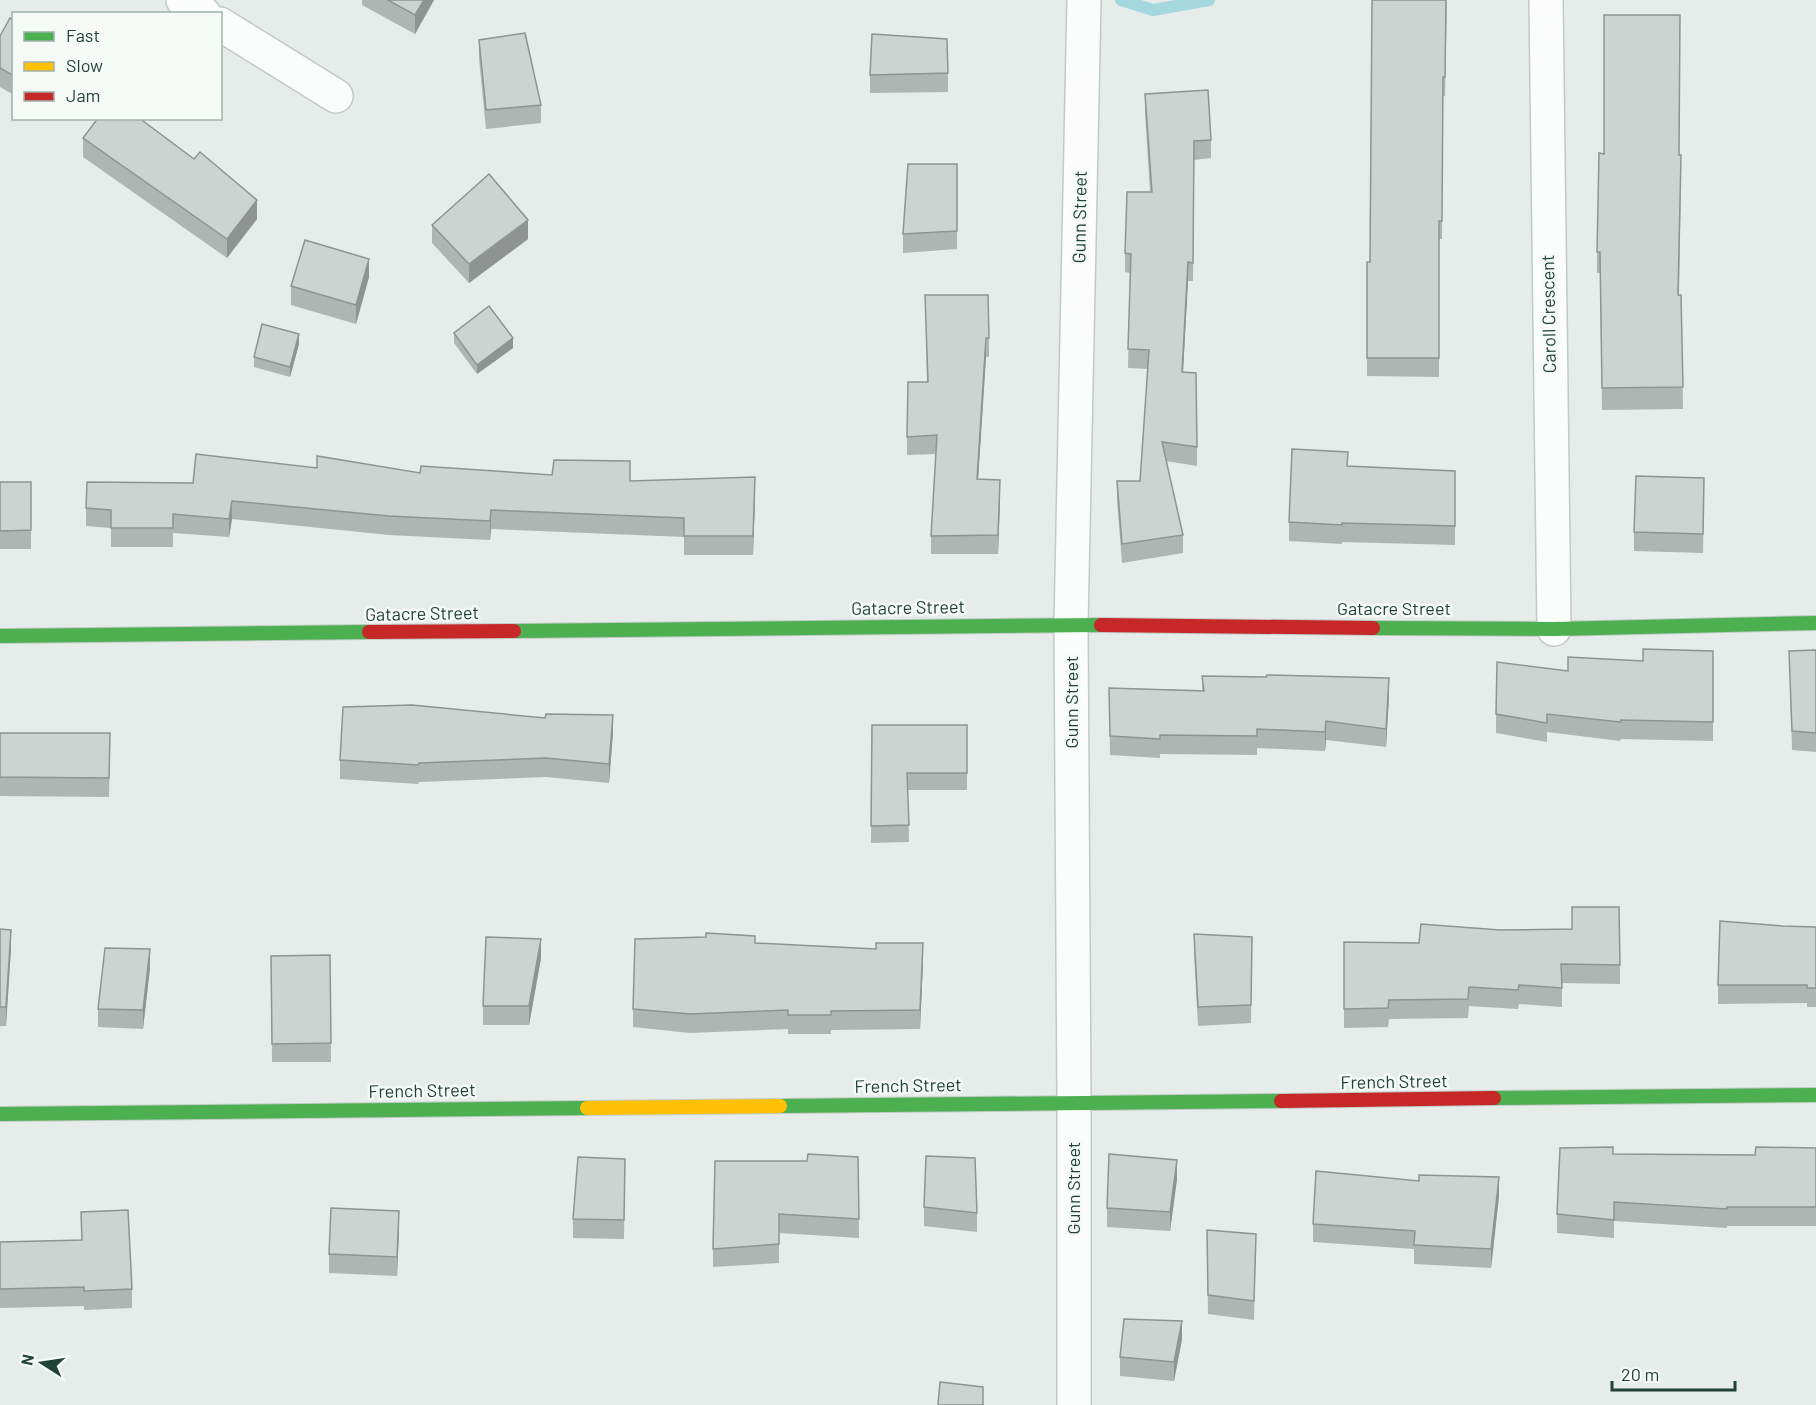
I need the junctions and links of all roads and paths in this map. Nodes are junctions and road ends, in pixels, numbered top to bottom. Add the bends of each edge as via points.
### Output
1 (183, 0) edge
2 (1084, 0) edge
3 (1546, 0) edge
4 (201, 12) edge
5 (222, 25) edge
6 (336, 96) dead end
7 (1816, 623) edge
8 (1071, 625) junction
9 (1554, 629) junction
10 (0, 636) edge
11 (1816, 1095) edge
12 (1074, 1103) junction
13 (0, 1114) edge
14 (1074, 1405) edge

1 - 4 street
2 - 8 street, Gunn Street
3 - 9 street, Caroll Crescent
5 - 6 street
7 - 9 street, Gatacre Street
8 - 9 street, Gatacre Street
8 - 10 street, Gatacre Street
8 - 12 street, Gunn Street
11 - 12 street, French Street
12 - 13 street, French Street
12 - 14 street, Gunn Street

